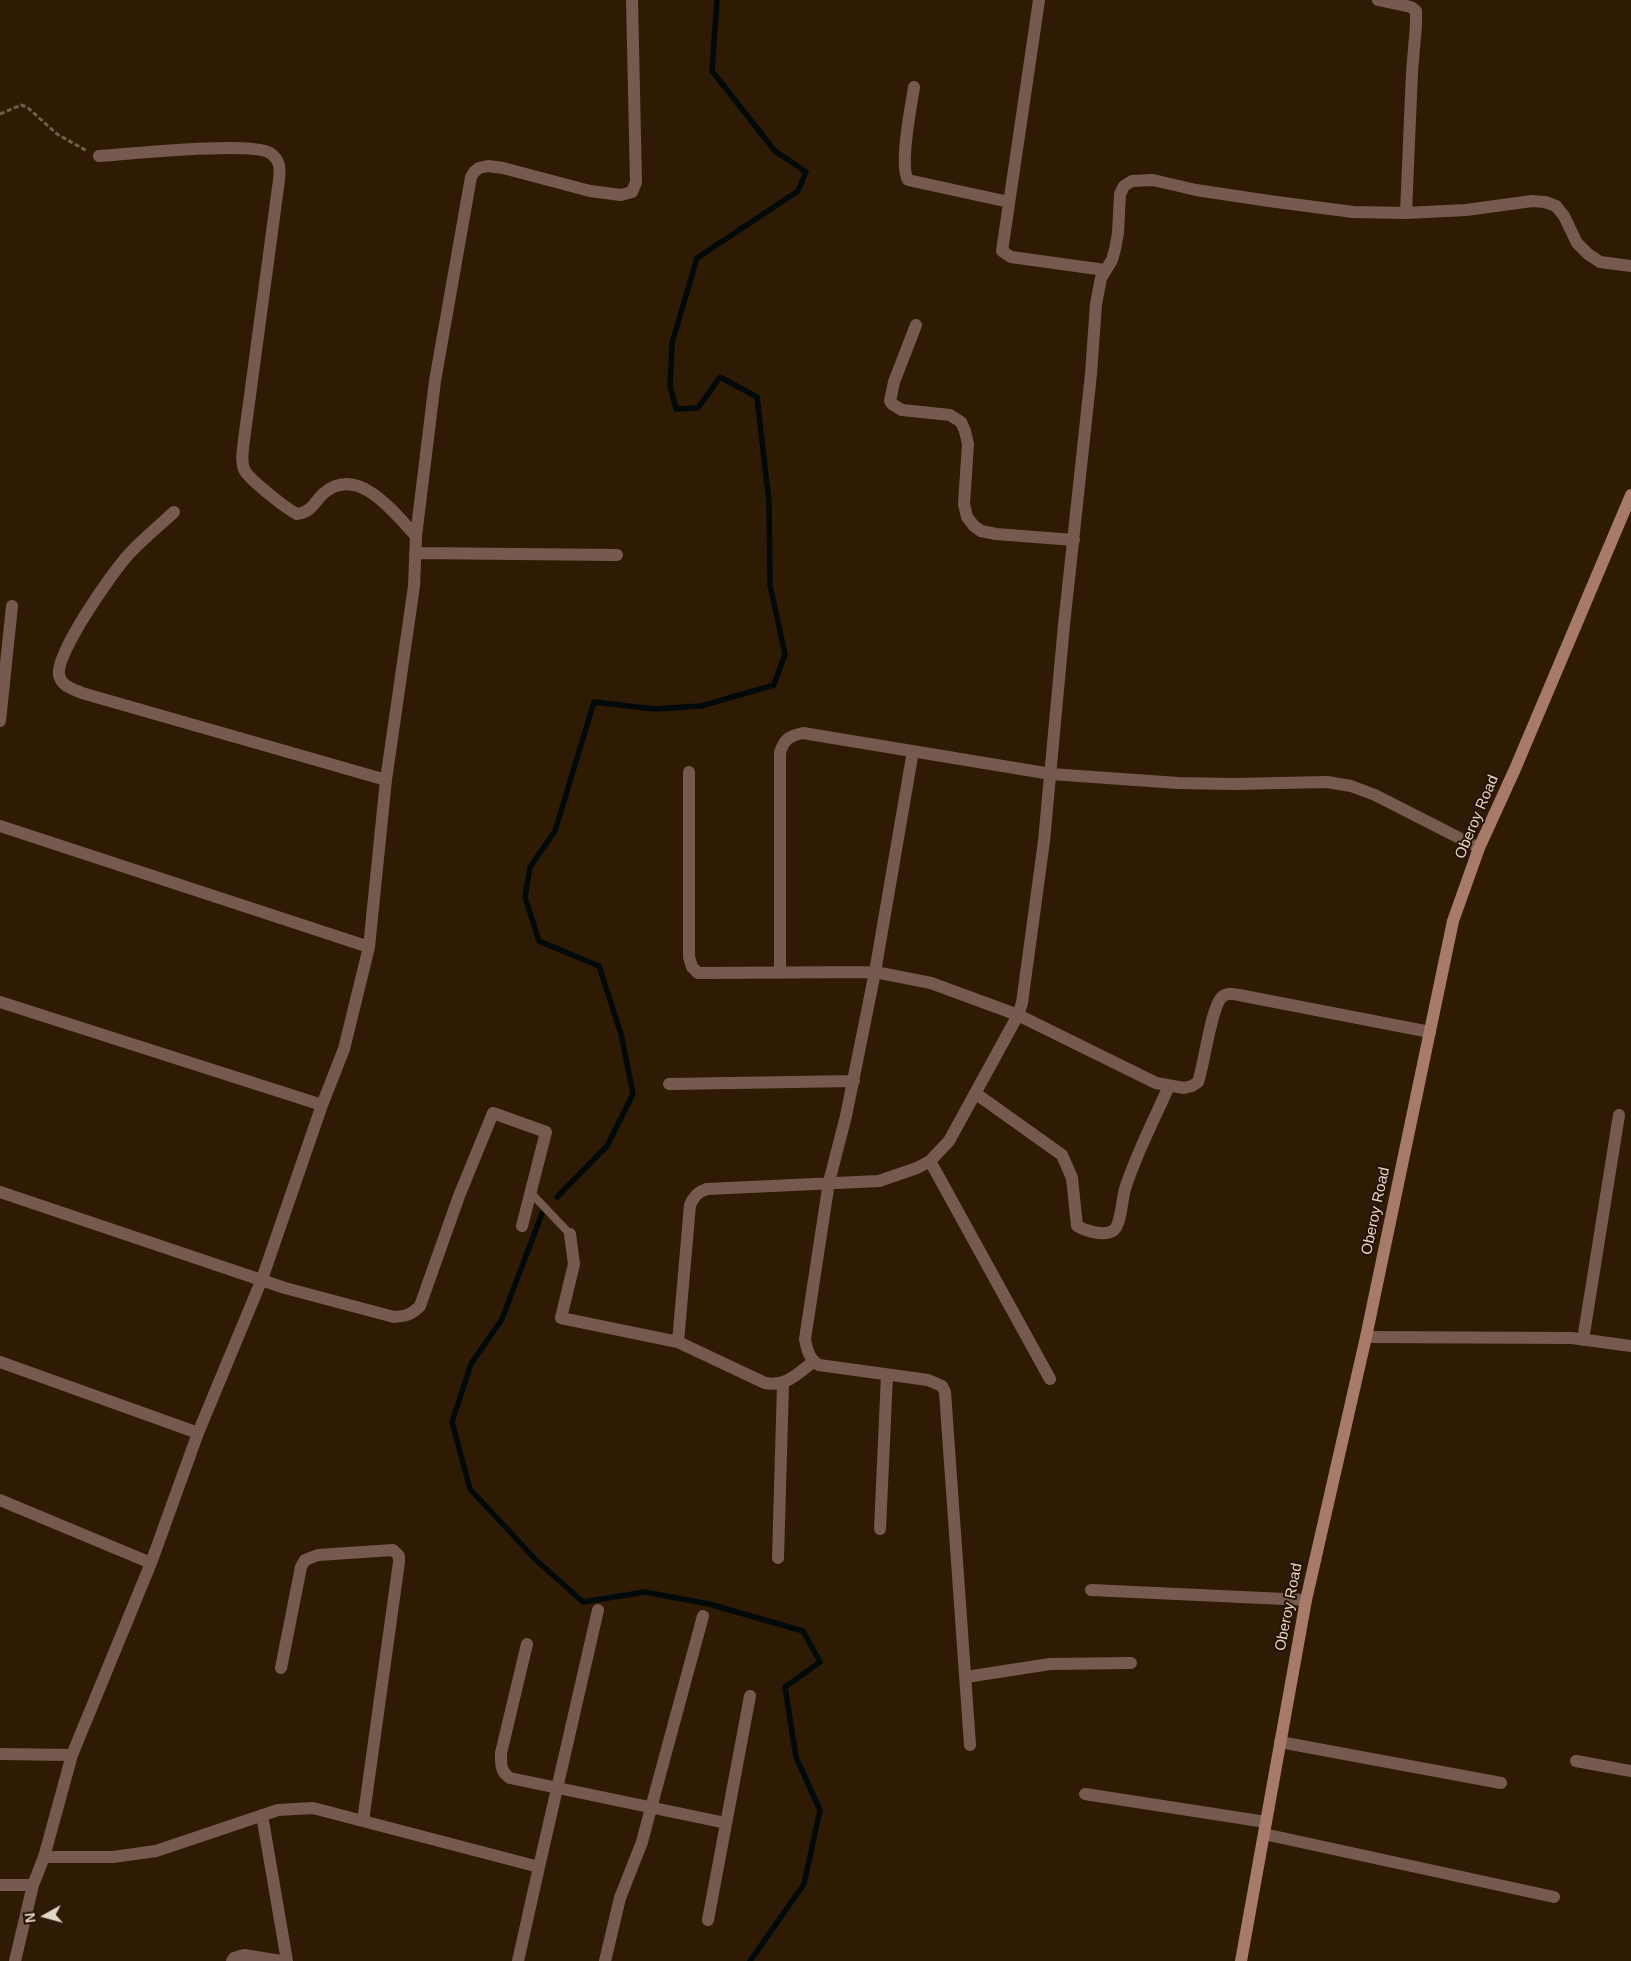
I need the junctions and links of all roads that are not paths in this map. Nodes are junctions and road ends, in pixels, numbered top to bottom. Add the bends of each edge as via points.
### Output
1 (632, 0) edge
2 (1039, 0) edge
3 (1378, 0) edge
4 (914, 87) dead end
5 (98, 156) road end
6 (1009, 202) junction
7 (1406, 213) junction
8 (1631, 266) edge
9 (1105, 270) junction
10 (916, 325) dead end
11 (1631, 495) edge
12 (174, 512) dead end
13 (416, 536) junction
14 (1074, 540) junction
15 (415, 553) junction
16 (617, 555) dead end
17 (12, 606) dead end
18 (0, 721) edge
19 (913, 751) junction
20 (689, 772) dead end
21 (1051, 774) junction
22 (386, 780) junction
23 (0, 826) edge
24 (1479, 848) junction
25 (369, 947) junction
26 (875, 972) junction
27 (780, 973) junction
28 (0, 1002) edge
29 (1018, 1014) junction
30 (1430, 1032) junction
31 (854, 1080) junction
32 (669, 1084) dead end
33 (1169, 1086) junction
34 (975, 1094) junction
35 (322, 1104) junction
36 (1619, 1115) dead end
37 (930, 1161) junction
38 (829, 1182) junction
39 (531, 1193) junction
40 (1, 1196) edge
41 (522, 1226) dead end
42 (570, 1234) joint
43 (262, 1279) junction
44 (1366, 1337) junction
45 (1583, 1340) junction
46 (678, 1342) junction
47 (1631, 1346) edge
48 (0, 1362) edge
49 (813, 1362) junction
50 (887, 1375) junction
51 (1050, 1379) dead end
52 (783, 1384) junction
53 (198, 1433) junction
54 (0, 1500) edge
55 (880, 1529) dead end
56 (778, 1558) dead end
57 (151, 1563) junction
58 (1091, 1590) dead end
59 (1306, 1600) junction
60 (598, 1610) dead end
61 (703, 1616) dead end
62 (527, 1644) dead end
63 (1131, 1663) dead end
64 (281, 1668) dead end
65 (966, 1677) junction
66 (750, 1696) dead end
67 (1280, 1742) junction
68 (970, 1745) dead end
69 (0, 1754) edge
70 (72, 1755) junction
71 (1576, 1761) dead end
72 (1631, 1771) edge
73 (1501, 1783) dead end
74 (557, 1789) junction
75 (1085, 1794) dead end
76 (651, 1808) junction
77 (262, 1815) junction
78 (363, 1821) junction
79 (726, 1823) junction
80 (1265, 1828) junction
81 (44, 1857) junction
82 (539, 1867) junction
83 (0, 1885) edge
84 (33, 1886) junction
85 (1554, 1897) dead end
86 (708, 1920) dead end
87 (15, 1961) edge
88 (232, 1961) edge
89 (281, 1961) edge
90 (287, 1961) edge
91 (518, 1961) edge
92 (605, 1961) edge
93 (1241, 1961) edge

1 - 13 street via 636,182 632,192 621,195 590,191 488,166 480,168 471,177 436,381
2 - 6 street
3 - 7 street via 1416,11
4 - 6 street via 905,157 908,180
5 - 13 street via 230,148 263,150 276,158 279,180 244,440 244,470 297,514 309,510 337,486 349,485 368,490
6 - 9 street via 1002,245 1004,254
7 - 8 street via 1545,202 1556,206 1577,243 1588,254 1600,262
7 - 9 street via 1352,212 1269,202 1153,180 1132,181 1120,194 1116,241 1112,260
9 - 14 street via 1096,304
10 - 14 street via 890,401 902,410 950,416 961,422 968,444 964,504 967,517 974,526 996,534
11 - 24 street, Oberoy Road
12 - 22 street via 130,553 112,575 70,642 60,663 58,674 61,680 82,692
13 - 15 street
14 - 21 street
15 - 16 street
15 - 22 street via 414,586
17 - 18 street
19 - 21 street
19 - 26 street
19 - 27 street via 803,733 790,736 783,743 780,752
20 - 27 street via 689,958 692,967 698,973 712,974
21 - 24 street via 1178,783 1327,782 1351,786
21 - 29 street via 1027,972
22 - 25 street
23 - 25 street
24 - 30 street, Oberoy Road via 1453,921
25 - 35 street via 344,1049
26 - 27 street
26 - 29 street via 931,983
26 - 31 street
28 - 35 street
29 - 33 street via 1156,1083
29 - 34 street
30 - 33 street via 1226,994 1220,999 1213,1020 1198,1082 1184,1088
30 - 44 street, Oberoy Road
31 - 32 street
31 - 38 street
33 - 34 street via 1124,1190 1116,1227 1104,1234 1078,1226 1072,1178 1062,1155
34 - 37 street via 949,1141
35 - 43 street
36 - 45 street
37 - 38 street via 879,1181
37 - 51 street
38 - 46 street via 707,1189 693,1198
38 - 49 street via 805,1339
39 - 41 street
39 - 42 lane
39 - 43 street via 546,1132 493,1113 458,1196 420,1306 411,1315 394,1317
40 - 43 street
42 - 46 street via 574,1264 561,1318
43 - 53 street
44 - 45 street
44 - 59 street, Oberoy Road
45 - 47 street
46 - 52 street via 764,1383
48 - 53 street
49 - 50 street
49 - 52 street
50 - 55 street
50 - 65 street via 928,1380 942,1386 945,1392
52 - 56 street
53 - 57 street
54 - 57 street
57 - 70 street
58 - 59 street
59 - 67 street, Oberoy Road
60 - 74 street
61 - 76 street
62 - 74 street via 501,1753 501,1767 510,1778
63 - 65 street via 1050,1664
64 - 78 street via 305,1560 318,1555 393,1550 399,1556
65 - 68 street
66 - 79 street
67 - 73 street
67 - 80 street, Oberoy Road
69 - 70 street
70 - 81 street
71 - 72 street
74 - 76 street
74 - 82 street
75 - 80 street
76 - 79 street
76 - 92 street via 642,1842 620,1898
77 - 78 street via 278,1810 313,1808
77 - 81 street via 156,1851 113,1857
77 - 90 street
78 - 82 street
79 - 86 street
80 - 85 street
80 - 93 street, Oberoy Road
81 - 84 street
82 - 91 street
83 - 84 street
84 - 87 street
88 - 89 street via 244,1955

